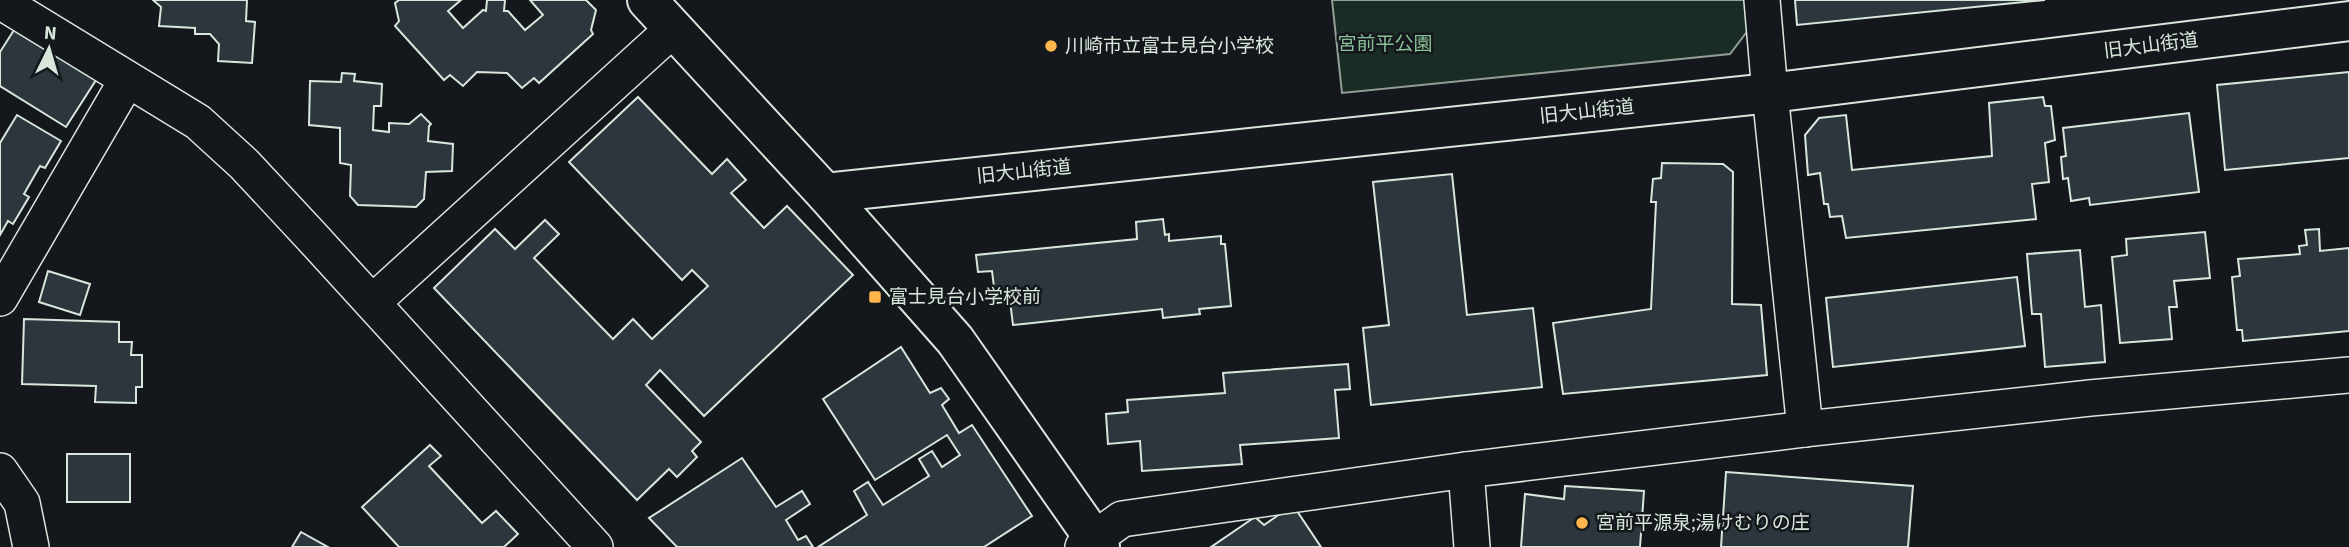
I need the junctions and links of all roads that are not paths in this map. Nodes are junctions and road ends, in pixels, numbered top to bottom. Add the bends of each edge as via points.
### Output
1 (647, 0) edge
2 (1762, 0) edge
3 (0, 1) edge
4 (2349, 21) edge
5 (673, 29) junction
6 (127, 80) junction
7 (1770, 93) junction
8 (825, 193) junction
9 (0, 298) edge
10 (373, 302) junction
11 (2349, 375) edge
12 (1805, 429) junction
13 (1465, 470) junction
14 (0, 471) edge
15 (1092, 544) edge
16 (32, 547) edge
17 (595, 547) edge
18 (1472, 547) edge

1 - 5 street
2 - 7 street
3 - 6 street
4 - 7 street, 旧大山街道
5 - 8 street
5 - 10 street
6 - 9 street
6 - 10 street via 198,122 244,164
7 - 8 street, 旧大山街道
7 - 12 street
8 - 15 street via 955,340
10 - 17 street
11 - 12 street
12 - 13 street
13 - 15 street via 1122,519
13 - 18 street
14 - 16 street via 22,503

